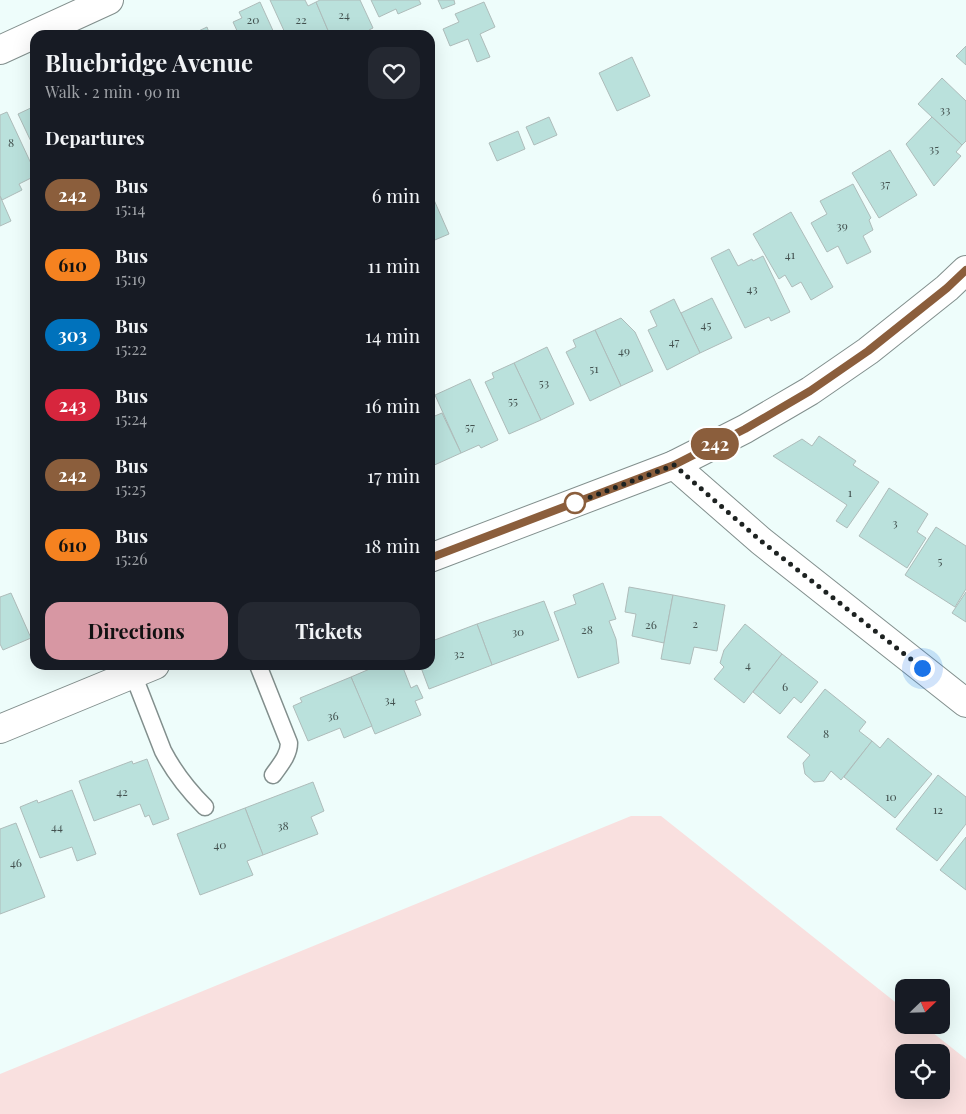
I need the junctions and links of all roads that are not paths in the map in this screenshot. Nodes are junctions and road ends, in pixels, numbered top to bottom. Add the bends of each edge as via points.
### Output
1 (109, 0) edge
2 (44, 30) edge
3 (30, 36) edge
4 (0, 50) edge
5 (966, 270) edge
6 (674, 465) junction
7 (435, 556) edge
8 (144, 670) edge
9 (260, 670) edge
10 (966, 703) edge
11 (0, 728) edge
12 (273, 775) dead end
13 (205, 808) dead end

1 - 2 street
3 - 4 street
5 - 6 street via 868,351 810,391
6 - 7 street
6 - 10 street via 761,541
8 - 11 street
8 - 13 lane via 166,756 178,778
9 - 12 lane via 289,749

